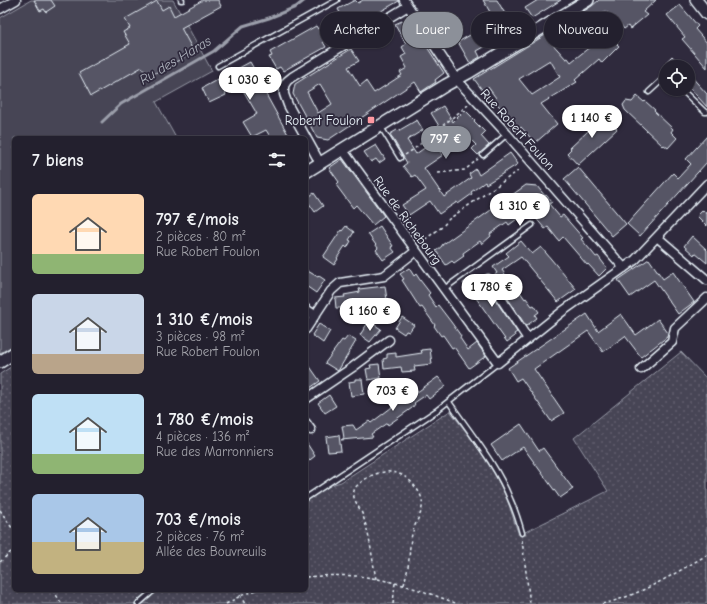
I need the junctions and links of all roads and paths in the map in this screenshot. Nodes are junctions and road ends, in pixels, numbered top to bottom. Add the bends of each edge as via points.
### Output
1 (16, 0) edge
2 (337, 0) edge
3 (588, 0) edge
4 (696, 0) edge
5 (406, 3) edge
6 (0, 9) edge
7 (707, 14) edge
8 (218, 66) dead end
9 (457, 80) junction
10 (659, 83) edge
11 (649, 92) dead end
12 (689, 96) edge
13 (475, 99) junction
14 (707, 112) edge
15 (380, 125) junction
16 (507, 134) junction
17 (305, 136) edge
18 (308, 141) edge
19 (342, 149) junction
20 (483, 155) joint
21 (400, 158) joint
22 (320, 163) junction
23 (308, 171) edge
24 (518, 171) dead end
25 (438, 173) dead end
26 (707, 184) edge
27 (532, 225) dead end
28 (657, 237) junction
29 (415, 249) junction
30 (624, 268) junction
31 (488, 279) dead end
32 (707, 280) edge
33 (444, 289) junction
34 (707, 298) edge
35 (308, 311) edge
36 (315, 316) junction
37 (308, 326) edge
38 (528, 339) junction
39 (389, 340) dead end
40 (12, 354) edge
41 (0, 362) edge
42 (498, 363) junction
43 (642, 369) dead end
44 (308, 397) edge
45 (449, 402) junction
46 (308, 497) edge
47 (0, 510) edge
48 (12, 528) edge
49 (522, 533) joint
50 (12, 551) edge
51 (707, 555) edge
52 (0, 562) edge
53 (308, 577) edge
54 (376, 579) junction
55 (395, 583) junction
56 (404, 585) junction
57 (54, 592) edge
58 (152, 592) edge
59 (238, 592) edge
60 (251, 592) edge
61 (240, 596) junction
62 (62, 604) edge
63 (138, 604) edge
64 (226, 604) edge
65 (245, 604) edge
66 (393, 604) edge
67 (458, 604) edge
68 (530, 604) edge
69 (602, 604) edge

1 - 6 street
2 - 8 lane
3 - 9 street
4 - 7 street
5 - 9 street, Rue Robert Foulon
5 - 17 street via 287,81 284,94
9 - 13 street, Rue Robert Foulon
9 - 15 street
10 - 11 lane
12 - 14 lane
13 - 16 street, Rue Robert Foulon
13 - 21 path
15 - 19 street
15 - 21 lane
16 - 20 lane
16 - 30 street, Rue Robert Foulon
18 - 22 street
19 - 22 street
19 - 29 street, Rue de Richebourg
20 - 25 path via 465,170
22 - 23 street
24 - 29 path via 449,219
26 - 28 street
27 - 33 lane
28 - 30 street
28 - 32 street
29 - 33 street, Rue de Richebourg
29 - 36 street via 384,276 340,283 331,291
30 - 38 street
31 - 38 street
33 - 42 street, Rue de Richebourg
34 - 43 street via 675,328 672,342
35 - 36 street
36 - 37 street
38 - 42 street
39 - 44 street
40 - 41 street
42 - 45 lane
45 - 46 lane
45 - 49 lane via 504,485
47 - 48 path
49 - 68 path
50 - 52 path
51 - 69 path via 650,586
53 - 54 path via 338,575
54 - 55 path
54 - 56 path via 367,529 353,491 375,474 391,472 410,480 420,493 422,504 413,530
55 - 56 path
55 - 66 path
56 - 67 path
57 - 62 path
58 - 63 lane
59 - 61 path
60 - 61 path
61 - 64 path
61 - 65 path

